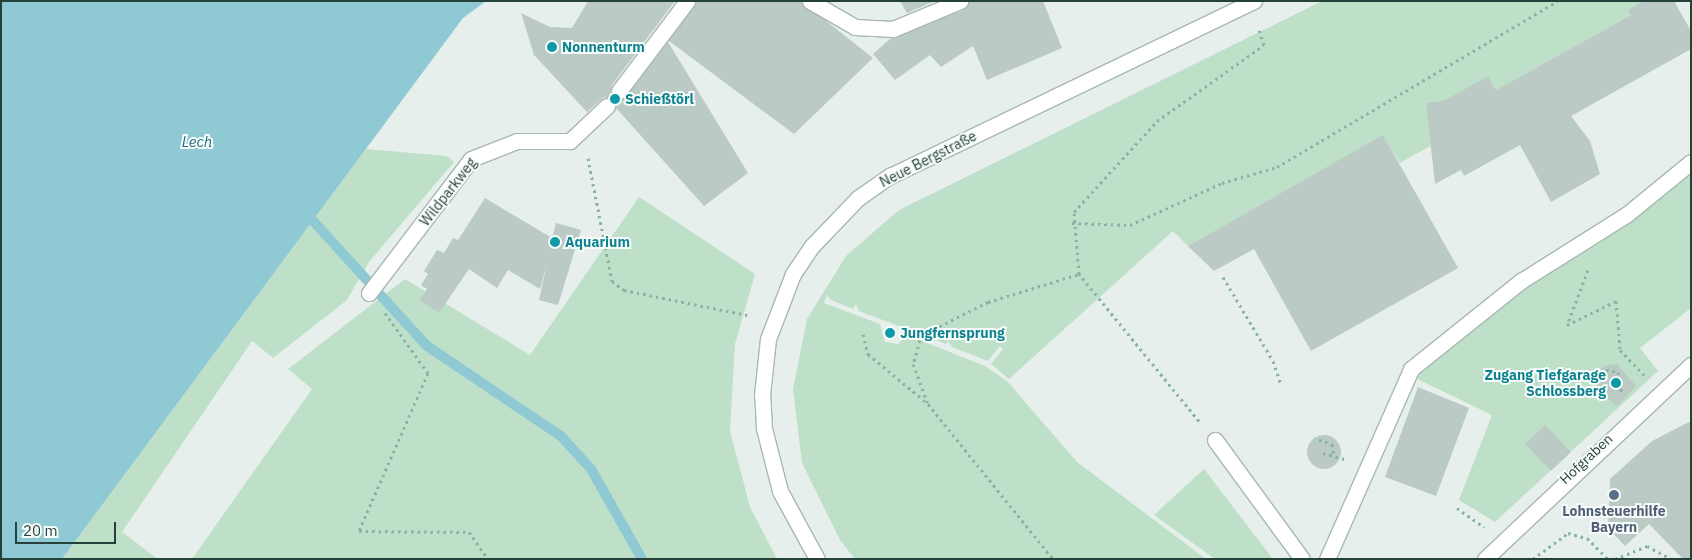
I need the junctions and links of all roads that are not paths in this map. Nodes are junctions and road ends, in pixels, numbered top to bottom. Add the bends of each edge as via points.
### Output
1 (687, 1) edge
2 (810, 1) edge
3 (960, 1) edge
4 (1254, 1) edge
5 (619, 91) dead end
6 (607, 106) dead end
7 (1691, 162) edge
8 (375, 287) road end
9 (1691, 365) edge
10 (1215, 440) road end
11 (817, 559) edge
12 (1302, 559) edge
13 (1327, 559) edge
14 (1485, 559) edge

1 - 5 main road
2 - 3 main road via 855,27 893,29
4 - 11 main road, Neue Bergstraße via 890,176 858,198 812,246 794,274 770,332 762,395 764,428 780,491
6 - 8 main road, Wildparkweg via 583,133 561,143 501,144 471,159
7 - 13 main road via 1594,234 1521,281 1411,369 1402,380
9 - 14 main road, Hofgraben via 1501,539
10 - 12 main road

